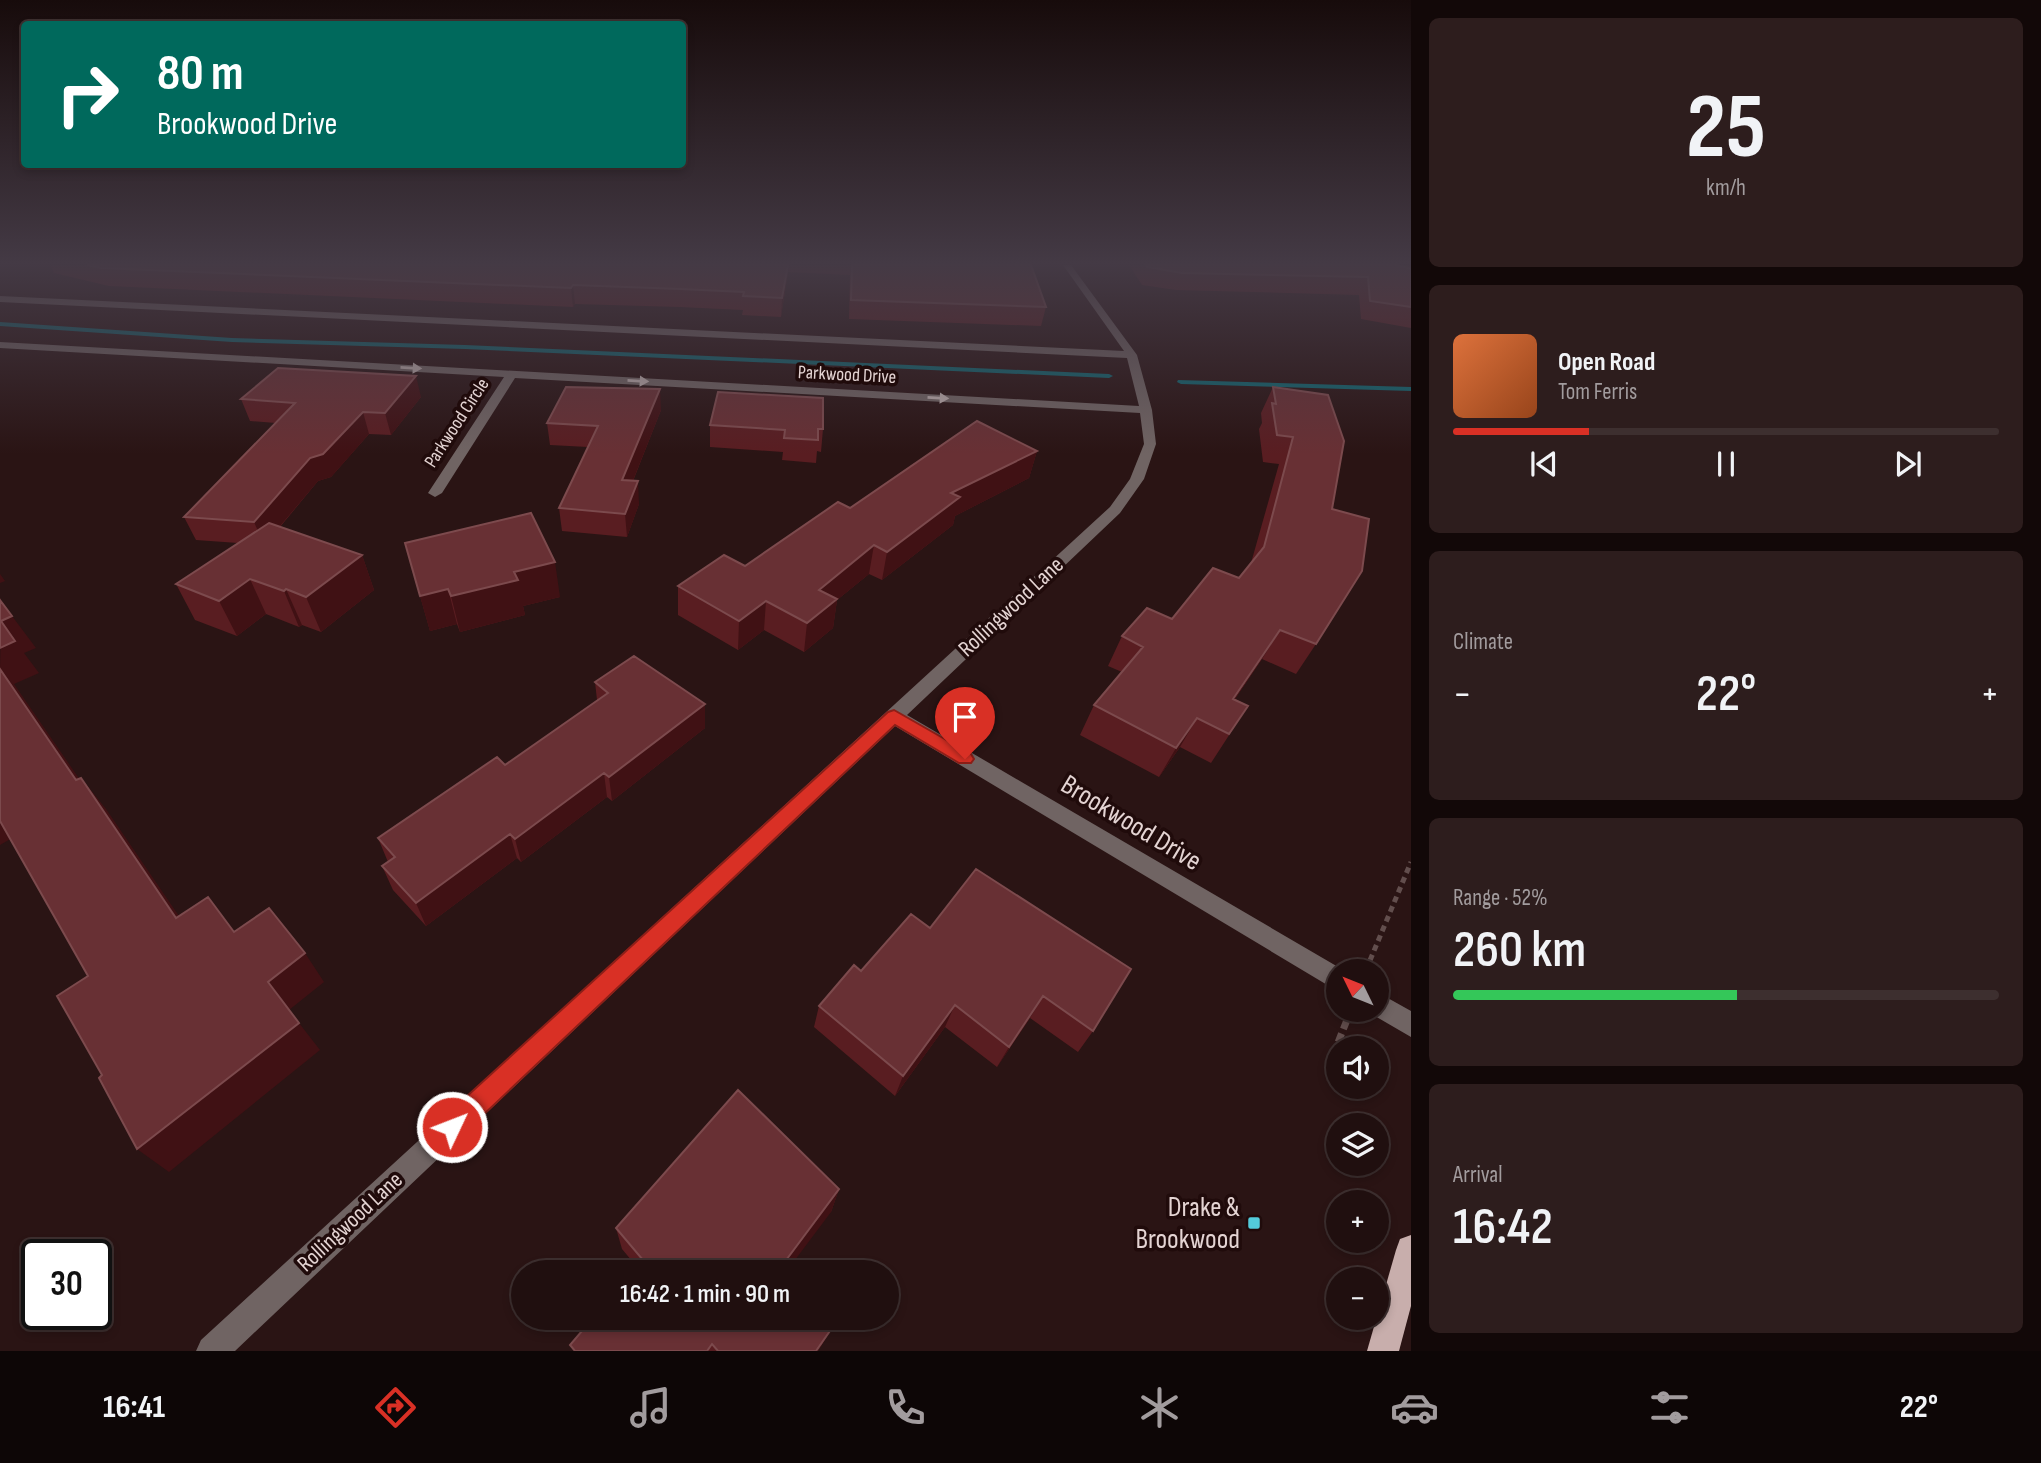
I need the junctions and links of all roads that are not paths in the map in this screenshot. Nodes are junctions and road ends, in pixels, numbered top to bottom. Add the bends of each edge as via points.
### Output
1 (587, 328) edge
2 (1113, 328) edge
3 (0, 345) edge
4 (1132, 355) junction
5 (512, 373) junction
6 (1146, 411) junction
7 (435, 493) dead end
8 (894, 716) junction
9 (1326, 973) edge
10 (1390, 1012) edge
11 (1411, 1025) edge
12 (1411, 1250) edge
13 (212, 1351) edge
14 (1383, 1351) edge

1 - 4 street, Parkwood Drive
2 - 4 street, Rollingwood Lane
3 -> 5 street, Parkwood Drive
4 - 6 street, Rollingwood Lane
5 -> 6 street, Parkwood Drive
5 - 7 street, Parkwood Circle
6 - 8 street, Rollingwood Lane via 1150,444 1137,479 1115,510
8 - 9 street, Brookwood Drive
8 - 13 street, Rollingwood Lane
10 - 11 street
12 - 14 main road

